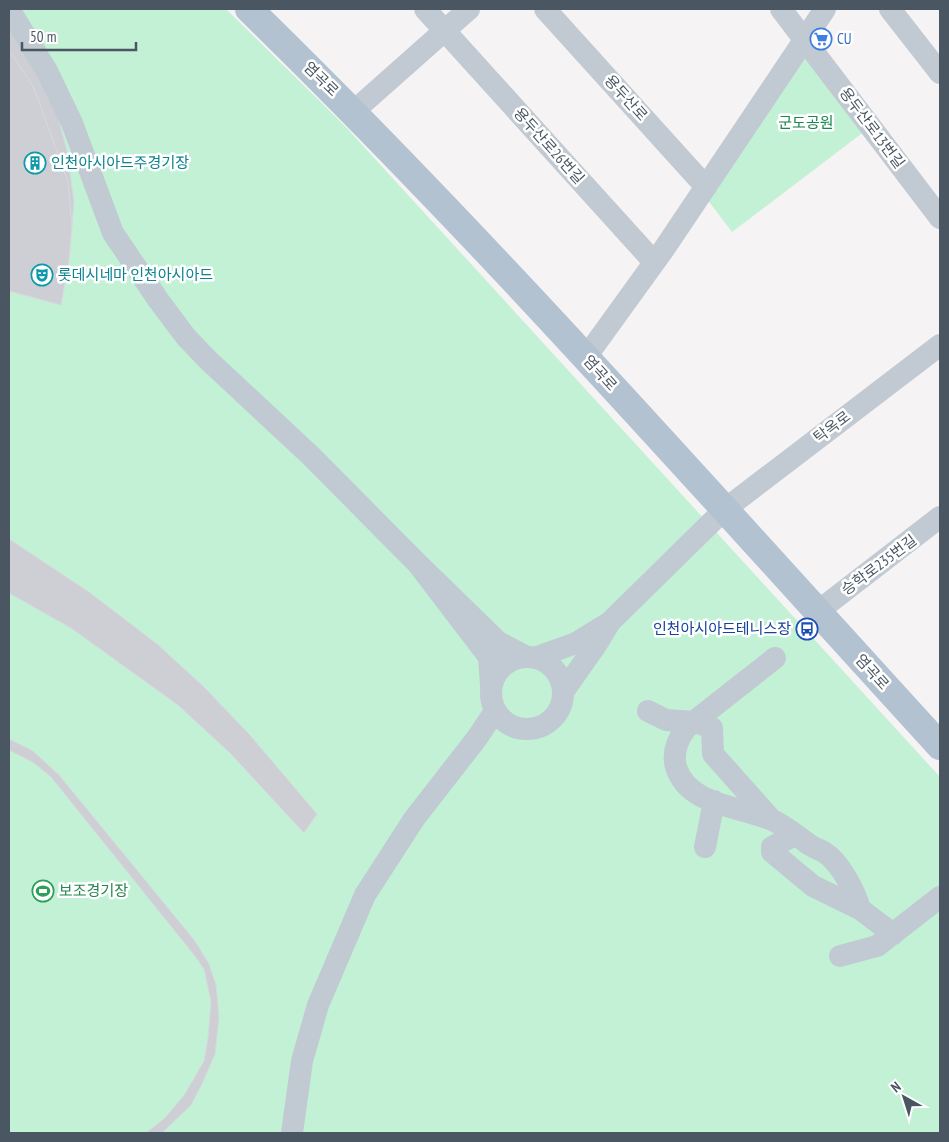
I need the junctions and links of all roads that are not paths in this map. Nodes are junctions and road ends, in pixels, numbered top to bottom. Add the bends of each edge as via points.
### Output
1 (9, 9) edge
2 (249, 9) edge
3 (425, 9) edge
4 (469, 9) edge
5 (545, 9) edge
6 (781, 9) edge
7 (825, 9) edge
8 (890, 9) edge
9 (444, 31) junction
10 (804, 38) junction
11 (940, 72) edge
12 (354, 111) junction
13 (706, 187) junction
14 (938, 211) edge
15 (654, 261) junction
16 (940, 345) edge
17 (586, 357) junction
18 (724, 510) junction
19 (940, 517) edge
20 (418, 564) junction
21 (817, 612) junction
22 (610, 622) junction
23 (531, 657) junction
24 (775, 658) dead end
25 (491, 685) junction
26 (563, 692) junction
27 (495, 711) junction
28 (648, 711) dead end
29 (695, 722) junction
30 (940, 746) edge
31 (714, 801) junction
32 (773, 820) junction
33 (795, 835) junction
34 (705, 847) dead end
35 (940, 896) edge
36 (860, 909) junction
37 (893, 934) junction
38 (840, 956) dead end
39 (292, 1133) edge

1 - 20 street via 47,71 72,123 113,233 164,309 208,360
2 - 12 main road, 염곡로
3 - 9 street, 용두산로26번길
4 - 9 street
5 - 13 street, 용두산로
6 - 10 street, 용두산로13번길
7 - 10 street
8 - 11 street
9 - 12 street
9 - 15 street, 용두산로26번길
10 - 13 street
10 - 14 street, 용두산로13번길
12 - 17 main road, 염곡로
13 - 15 street
15 - 17 street
16 - 18 street, 탁옥로
17 - 18 main road, 염곡로
18 - 21 main road, 염곡로
18 - 22 street, 탁옥로
19 - 21 street, 승학로235번길
20 - 23 street via 498,642
20 - 25 street via 489,657
21 - 30 main road, 염곡로
22 - 23 street via 576,643
22 - 26 street
23 - 25 street via 514,658 504,664 495,673
23 - 26 street via 556,670
24 - 29 street
25 - 27 street via 490,698
26 - 27 street via 557,714 537,728 512,726
27 - 39 street via 414,819 365,895 318,1005 302,1061
28 - 29 street via 666,720
29 - 31 street via 680,736 674,754 675,764 686,784
29 - 32 street via 712,728 713,754
31 - 32 street
31 - 34 street
32 - 33 street
33 - 36 street via 825,852 834,862 846,877
33 - 36 street via 772,847 772,852 813,886
35 - 37 street
36 - 37 street
37 - 38 street via 877,946

